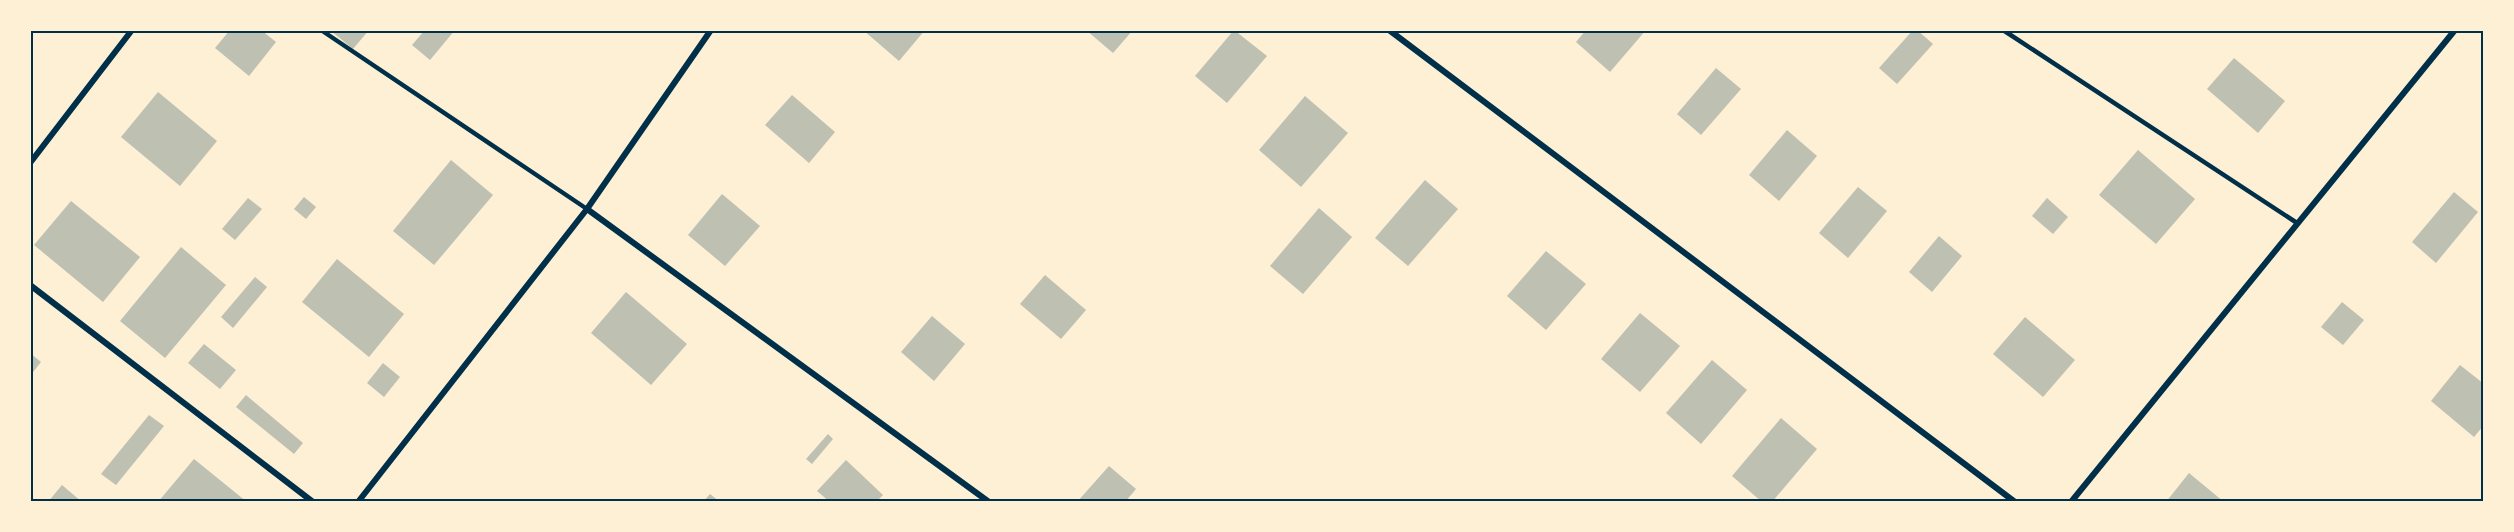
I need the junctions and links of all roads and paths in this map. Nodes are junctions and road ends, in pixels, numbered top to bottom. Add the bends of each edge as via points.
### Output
1 (132, 30) edge
2 (321, 30) edge
3 (711, 30) edge
4 (1389, 30) edge
5 (2003, 30) edge
6 (2455, 30) edge
7 (30, 164) edge
8 (587, 209) junction
9 (2297, 223) junction
10 (30, 285) edge
11 (313, 502) edge
12 (358, 502) edge
13 (988, 502) edge
14 (2014, 502) edge
15 (2071, 502) edge

1 - 7 street
2 - 8 lane
3 - 8 street
4 - 14 street
5 - 9 lane
6 - 9 street
8 - 12 street
8 - 13 street
9 - 15 street
10 - 11 street

